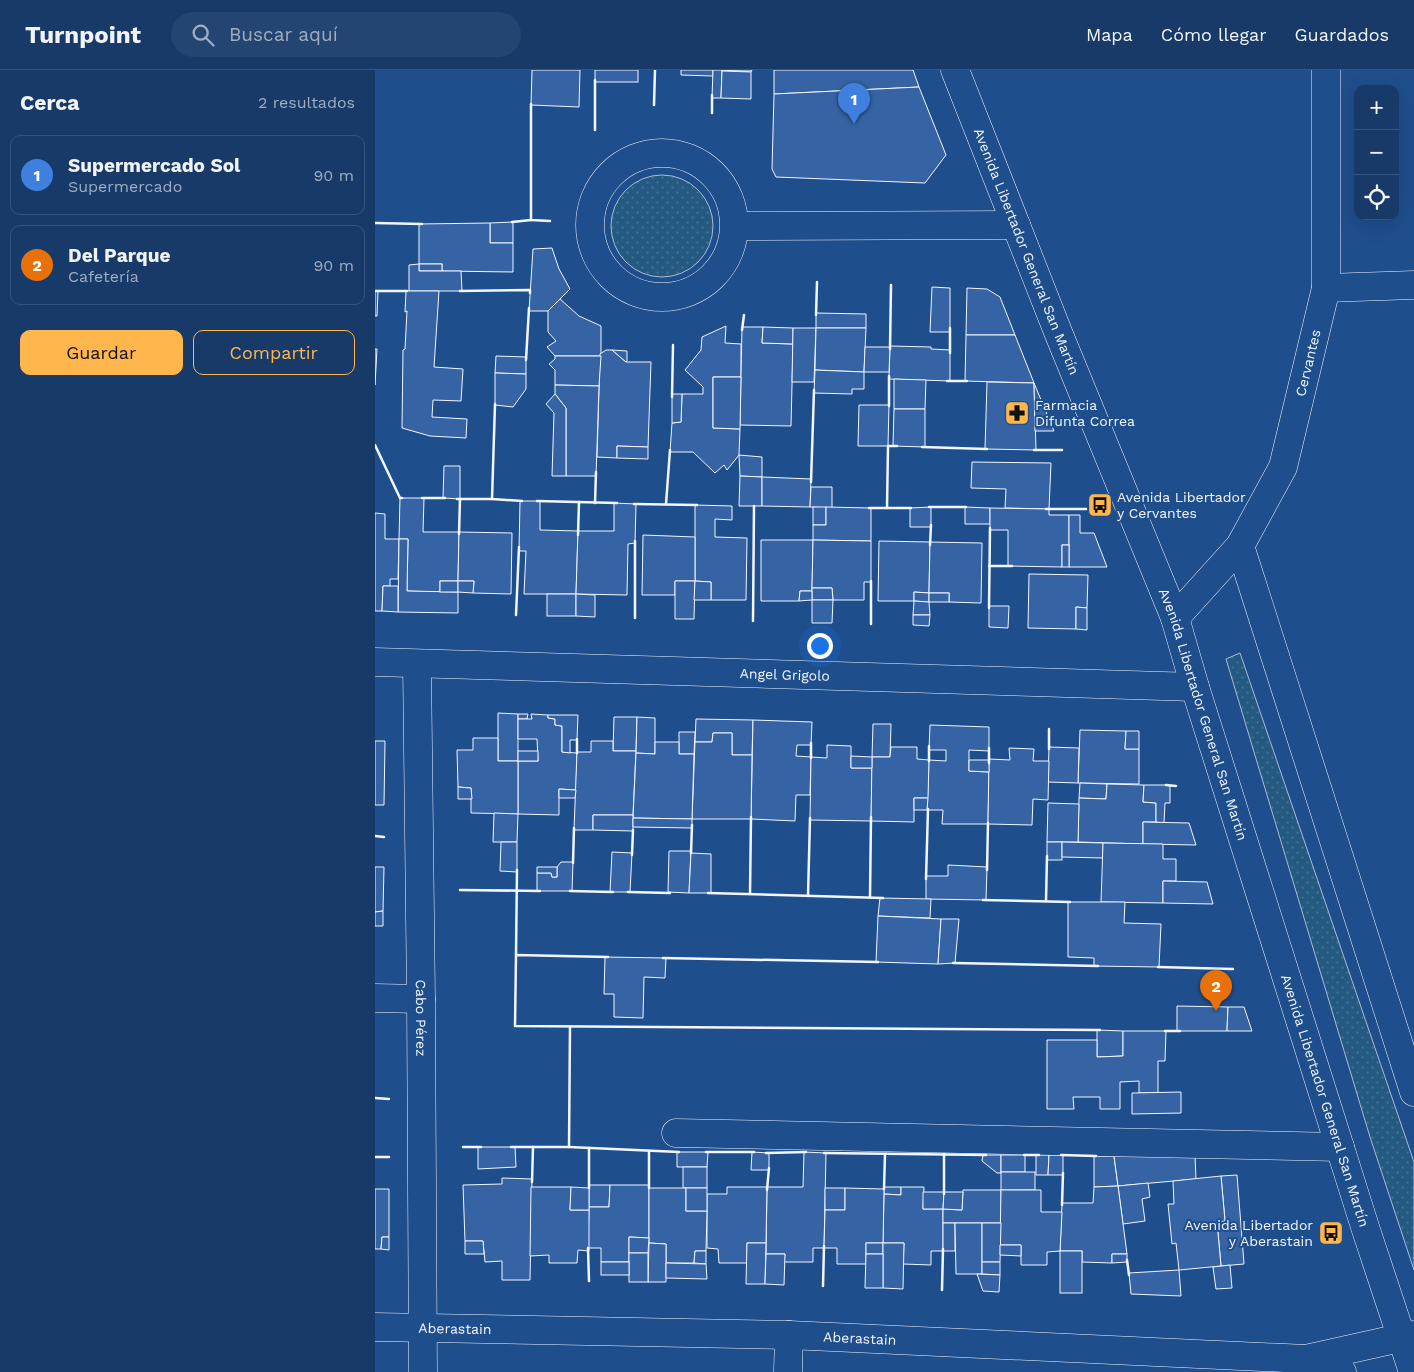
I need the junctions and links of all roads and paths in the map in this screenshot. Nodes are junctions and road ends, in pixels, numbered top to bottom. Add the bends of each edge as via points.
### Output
1 (955, 70) edge
2 (1326, 70) edge
3 (1016, 225) junction
4 (735, 226) junction
5 (1414, 285) edge
6 (1326, 288) junction
7 (1240, 546) junction
8 (1175, 618) junction
9 (375, 662) edge
10 (417, 664) junction
11 (1195, 687) junction
12 (375, 998) edge
13 (421, 999) junction
14 (1414, 1092) edge
15 (676, 1133) dead end
16 (1340, 1147) junction
17 (375, 1327) edge
18 (424, 1328) junction
19 (789, 1335) junction
20 (1408, 1337) edge
21 (1306, 1359) junction
22 (423, 1372) edge
23 (788, 1372) edge
24 (1342, 1372) edge
25 (1413, 1372) edge

1 - 3 street, Avenida Libertador General San Martín
2 - 6 street, Cervantes
3 - 4 street
3 - 8 street, Avenida Libertador General San Martín
4 - 4 street via 731,201 719,178 699,162 675,153 650,153 627,162 613,172 594,199 590,222 593,245 603,266 618,282 639,294 661,298 684,294 705,285 721,268 731,248
5 - 6 street
6 - 7 street, Cervantes via 1283,467
7 - 8 street, Cervantes
7 - 14 street
8 - 11 street, Avenida Libertador General San Martín
9 - 10 street, Angel Grigolo
10 - 11 street, Angel Grigolo
10 - 13 street, Cabo Pérez
11 - 16 street, Avenida Libertador General San Martín
12 - 13 street
13 - 18 street, Cabo Pérez
15 - 16 street
16 - 20 street, Avenida Libertador General San Martín
17 - 18 street, Aberastain
18 - 19 street, Aberastain
18 - 22 street, Cabo Pérez
19 - 21 street, Aberastain
19 - 23 street
20 - 21 street
20 - 25 street, Avenida Libertador General San Martín
21 - 24 street, Aberastain

